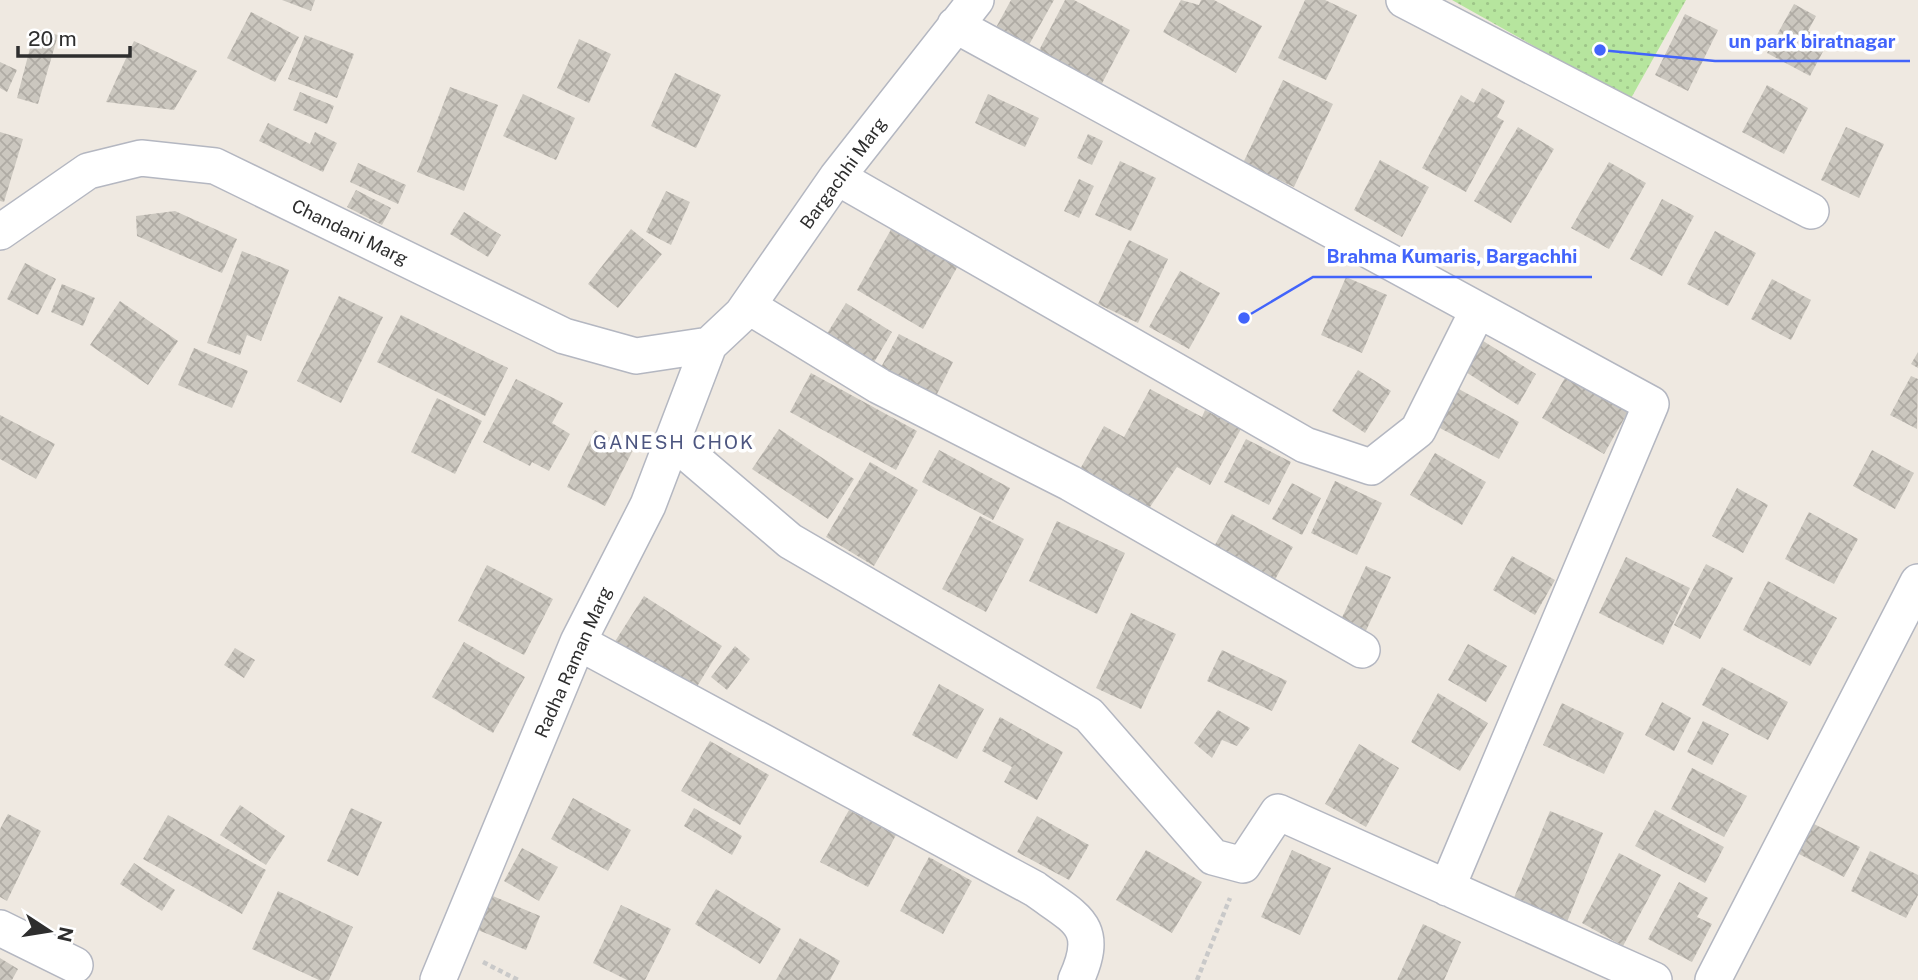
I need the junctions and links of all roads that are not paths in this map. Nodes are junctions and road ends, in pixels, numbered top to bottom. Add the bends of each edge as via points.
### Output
1 (1404, 0) edge
2 (965, 12) edge
3 (837, 177) junction
4 (1811, 211) dead end
5 (1, 228) edge
6 (748, 306) junction
7 (1477, 312) junction
8 (709, 345) junction
9 (674, 442) junction
10 (1918, 582) edge
11 (578, 642) junction
12 (1362, 650) dead end
13 (1447, 888) junction
14 (0, 928) edge
15 (75, 965) dead end
16 (438, 980) edge
17 (1076, 980) edge
18 (1654, 980) edge
19 (1713, 980) edge

1 - 4 street
2 - 3 street, Bargachhi Marg
2 - 7 street
3 - 6 street, Bargachhi Marg
3 - 7 street via 1305,444 1371,467 1418,430
5 - 8 street, Chandani Marg via 88,171 141,158 215,166 564,336 636,356
6 - 8 street, Bargachhi Marg
6 - 12 street via 879,386 1070,483
7 - 13 street via 1651,404
8 - 9 street, Radha Raman Marg
9 - 11 street, Radha Raman Marg via 648,505
9 - 13 street via 790,541 1089,715 1213,857 1243,865 1278,811
10 - 19 street
11 - 16 street, Radha Raman Marg
11 - 17 street via 1035,889 1080,922 1088,943
13 - 18 street
14 - 15 street

